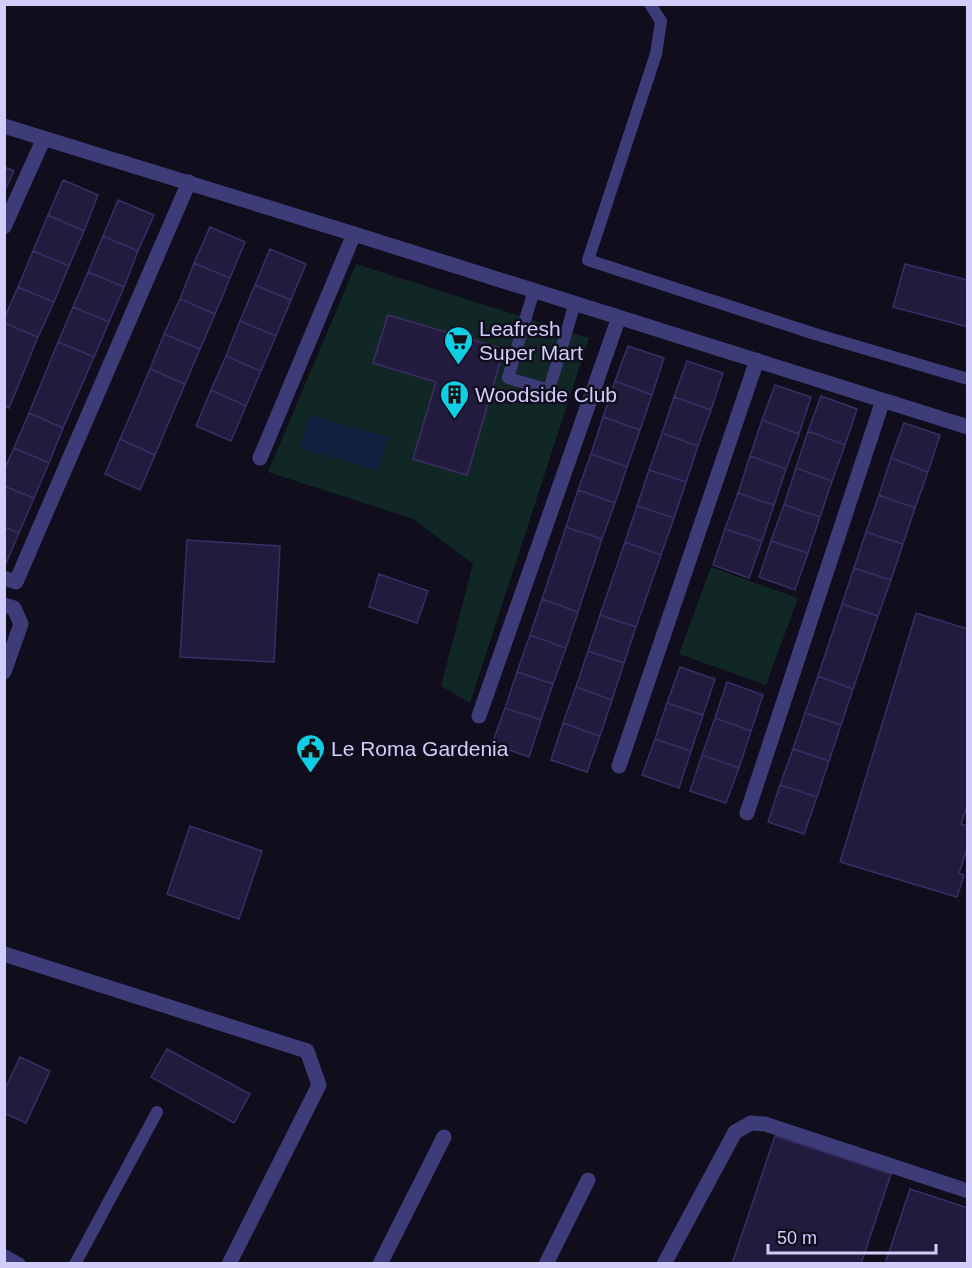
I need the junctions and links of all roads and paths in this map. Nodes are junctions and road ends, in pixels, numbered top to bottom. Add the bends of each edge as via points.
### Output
1 (651, 4) edge
2 (4, 126) edge
3 (44, 138) junction
4 (189, 182) junction
5 (4, 227) edge
6 (354, 234) junction
7 (534, 290) junction
8 (575, 303) junction
9 (619, 317) junction
10 (757, 360) junction
11 (968, 379) edge
12 (883, 400) junction
13 (968, 427) edge
14 (260, 458) dead end
15 (4, 578) edge
16 (4, 605) edge
17 (4, 672) edge
18 (479, 716) dead end
19 (619, 766) dead end
20 (747, 813) dead end
21 (4, 954) edge
22 (157, 1112) dead end
23 (444, 1137) dead end
24 (588, 1180) dead end
25 (968, 1191) edge
26 (4, 1255) edge
27 (20, 1263) edge
28 (75, 1263) edge
29 (229, 1263) edge
30 (380, 1263) edge
31 (546, 1263) edge
32 (664, 1263) edge

1 - 11 lane via 661,21 656,54 588,260
2 - 3 street
3 - 4 street
3 - 5 street
4 - 6 street
4 - 15 street via 16,582
6 - 7 street
6 - 14 street
7 - 8 street
7 - 8 lane via 508,378 549,390
8 - 9 street
9 - 10 street
9 - 18 street
10 - 12 street
10 - 19 street
12 - 13 street
12 - 20 street
16 - 17 street via 14,608 21,624
21 - 29 street via 307,1051 319,1085
22 - 28 lane
23 - 30 street
24 - 31 street
25 - 32 street via 765,1124 751,1123 735,1132
26 - 27 lane

